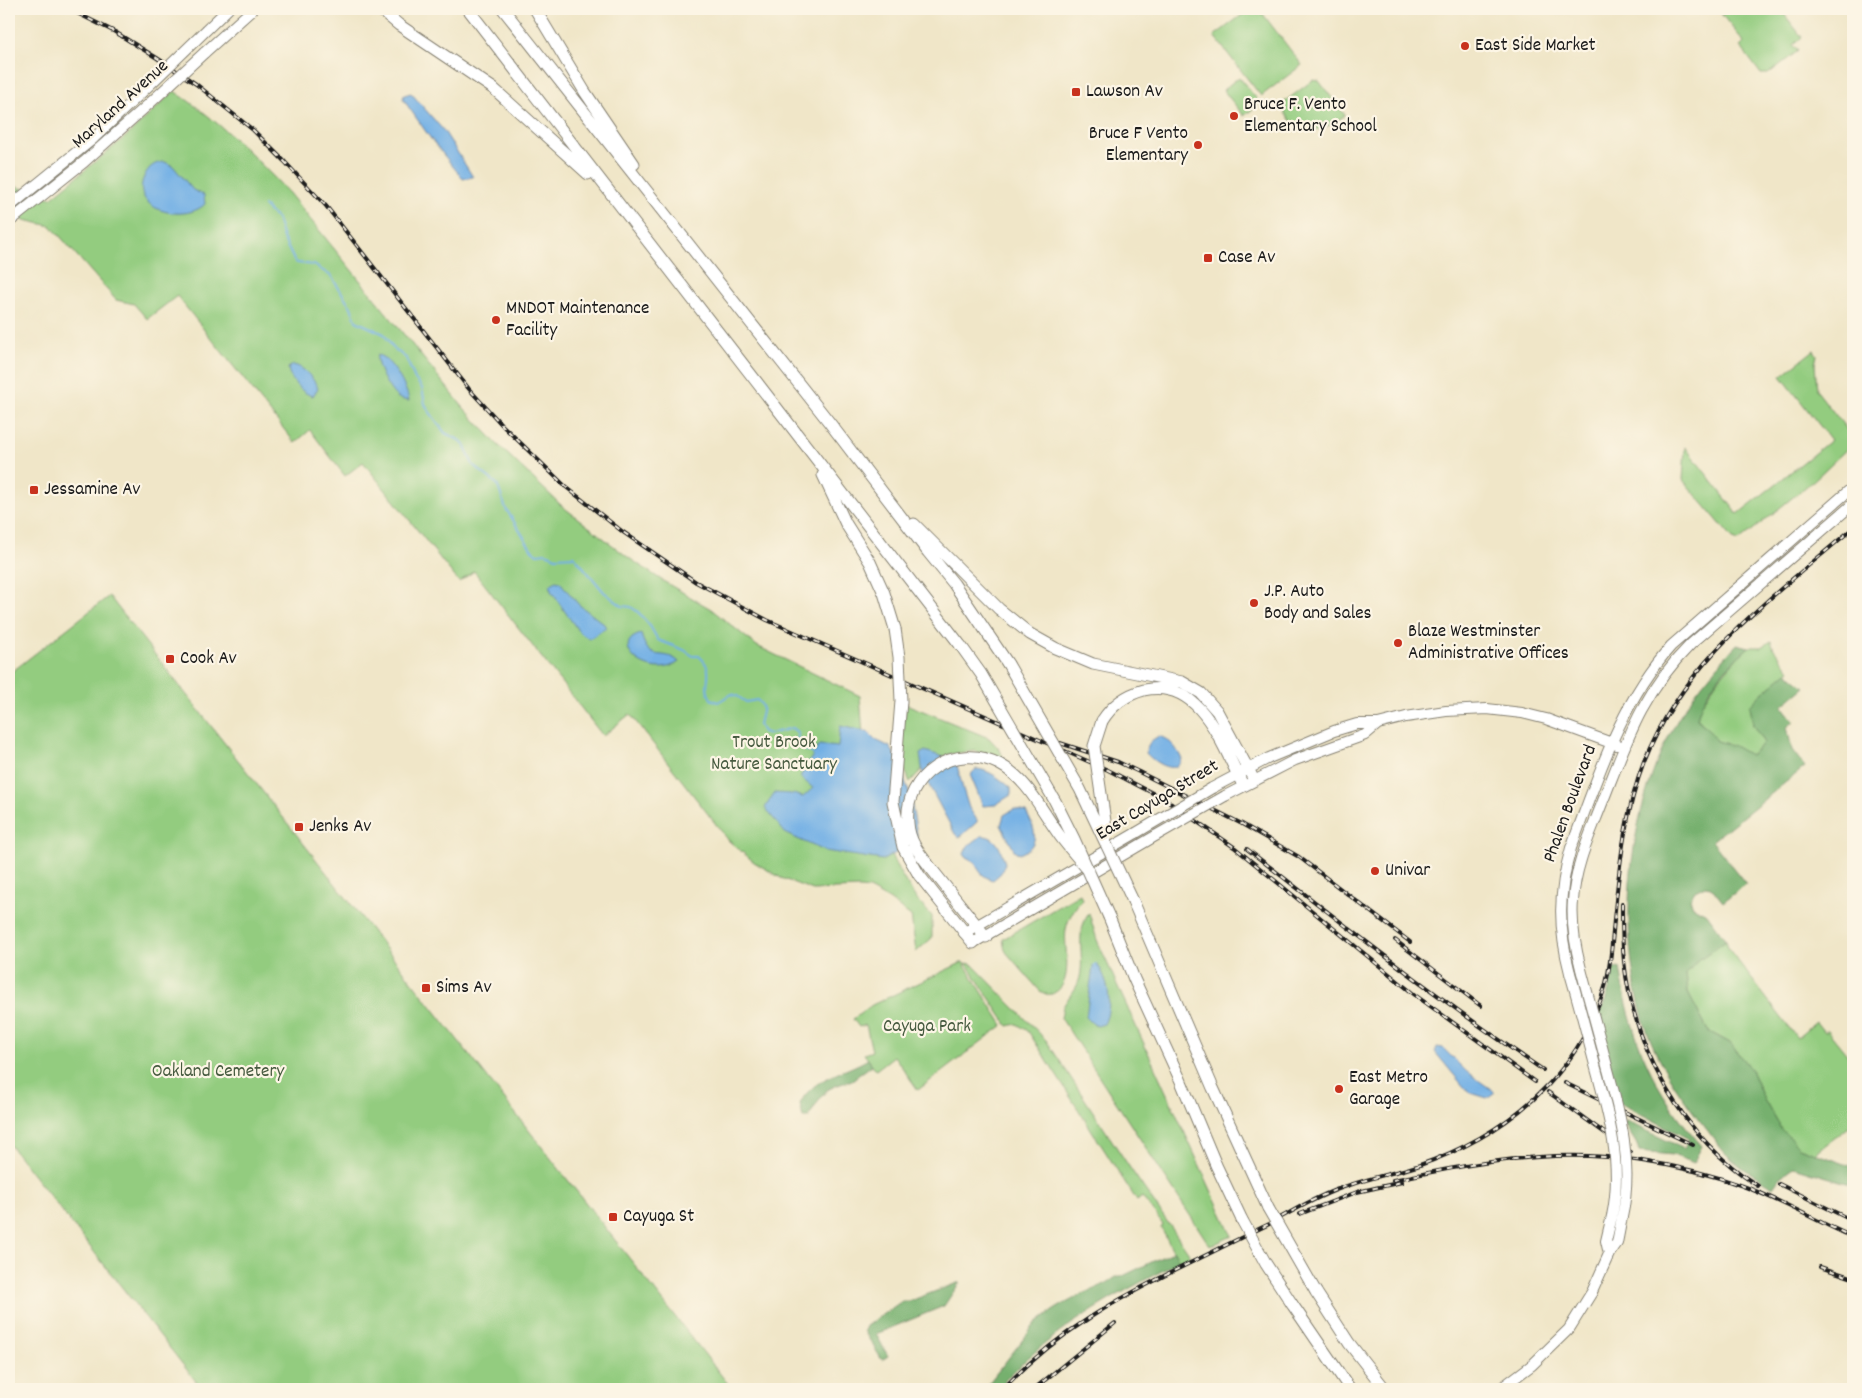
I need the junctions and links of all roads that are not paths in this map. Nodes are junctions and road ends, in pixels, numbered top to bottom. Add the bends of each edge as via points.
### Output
1 (228, 9) edge
2 (254, 9) edge
3 (380, 9) edge
4 (468, 9) edge
5 (503, 9) edge
6 (535, 9) edge
7 (618, 204) junction
8 (9, 207) edge
9 (13, 218) edge
10 (672, 222) junction
11 (815, 457) junction
12 (877, 485) junction
13 (1853, 487) edge
14 (1853, 504) edge
15 (1378, 724) junction
16 (1612, 743) junction
17 (1624, 748) junction
18 (1248, 768) junction
19 (1237, 774) junction
20 (1254, 780) junction
21 (1244, 785) junction
22 (1111, 854) junction
23 (1089, 871) junction
24 (977, 925) junction
25 (964, 933) junction
26 (986, 937) junction
27 (973, 943) joint
28 (1617, 1216) junction
29 (1350, 1389) edge
30 (1385, 1389) edge
31 (1500, 1389) edge

1 - 8 main road, Maryland Avenue, bridge via 94,138
2 - 9 main road, Maryland Avenue, bridge via 91,156
3 - 7 highway via 494,89 570,156
4 - 7 highway
5 - 10 highway
6 - 10 highway via 574,75
7 - 11 highway
10 - 12 highway
11 - 23 highway, bridge via 981,674 1039,772
11 - 25 highway, bridge via 846,524 884,593 895,629 901,701 893,802 898,834 919,875
12 - 18 highway via 998,609 1030,634 1093,664 1182,682 1201,693 1217,712
12 - 22 highway, bridge via 959,591 1008,664 1080,789
13 - 16 main road, Phalen Boulevard via 1658,660 1636,692
14 - 17 main road, Phalen Boulevard via 1680,655 1647,698
15 - 16 main road, East Cayuga Street via 1446,711 1487,709 1546,719
15 - 18 main road, East Cayuga Street via 1357,724 1310,740
15 - 20 main road, East Cayuga Street via 1365,735 1317,751
16 - 17 main road, East Cayuga Street
16 - 28 main road, Phalen Boulevard, bridge via 1566,865 1560,898 1560,924 1614,1142
17 - 28 main road, Phalen Boulevard, bridge via 1581,856 1575,882 1573,920 1575,945 1625,1142 1626,1202
18 - 19 main road, East Cayuga Street
18 - 20 highway
19 - 21 highway
19 - 22 highway, bridge via 1205,714 1190,699 1179,693 1156,689 1128,696 1116,704 1102,721 1094,746
19 - 24 main road, East Cayuga Street, bridge
20 - 21 main road, East Cayuga Street
21 - 26 main road, East Cayuga Street, bridge
22 - 30 highway, bridge via 1268,1208 1316,1292 1349,1343
23 - 24 highway, bridge via 1022,782 1000,764 970,756 942,762 928,771 912,794 908,812 909,831 918,852
23 - 29 highway, bridge via 1242,1220 1266,1264
24 - 25 main road, East Cayuga Street
24 - 26 highway
25 - 27 highway
26 - 27 main road, East Cayuga Street
28 - 31 main road, Phalen Boulevard via 1617,1243 1568,1329 1536,1361

